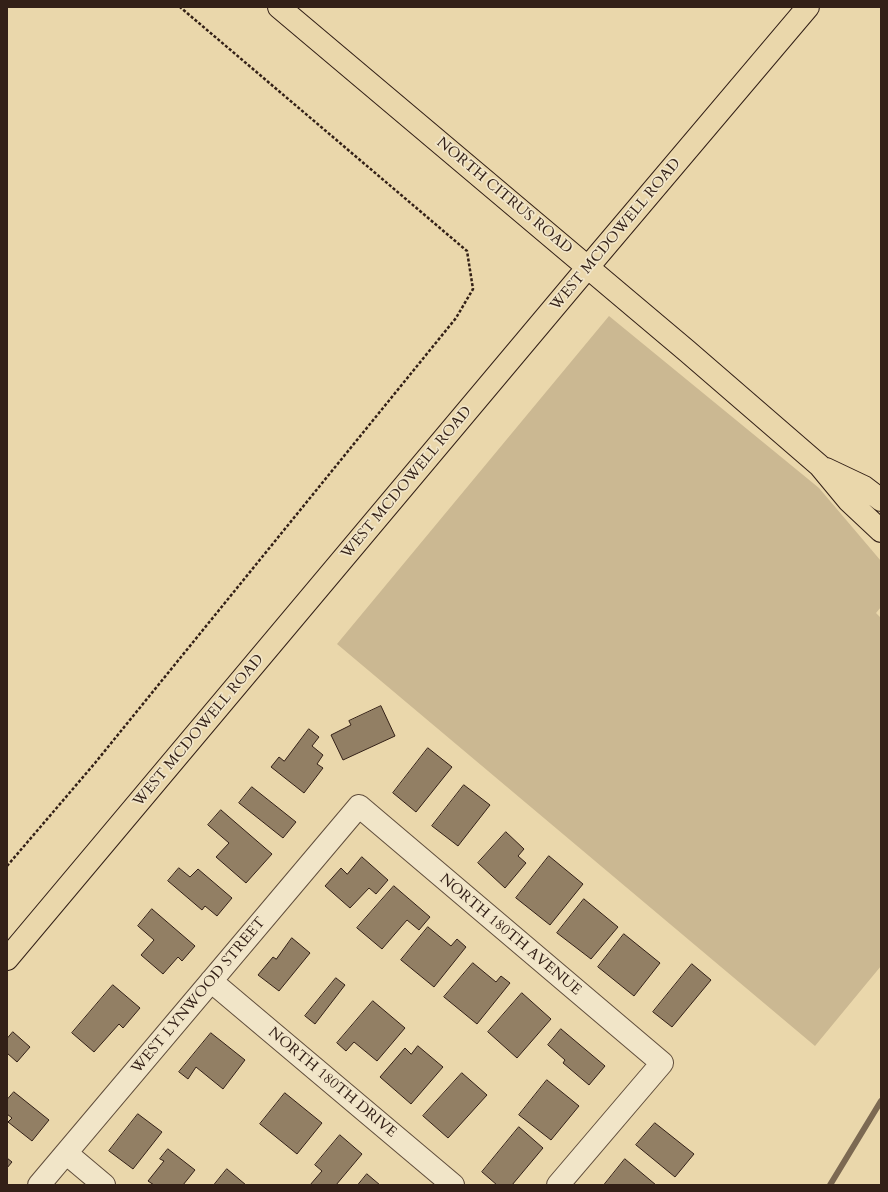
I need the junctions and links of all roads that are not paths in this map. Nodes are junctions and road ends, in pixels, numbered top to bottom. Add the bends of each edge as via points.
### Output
1 (279, 7) edge
2 (808, 7) edge
3 (588, 267) junction
4 (820, 466) junction
5 (881, 500) edge
6 (881, 531) edge
7 (359, 806) joint
8 (7, 959) edge
9 (211, 981) junction
10 (66, 1153) junction
11 (39, 1185) edge
12 (104, 1185) edge
13 (453, 1185) edge
14 (558, 1185) edge

1 - 3 main road, NORTH CITRUS ROAD
2 - 3 main road, WEST MCDOWELL ROAD
3 - 4 main road, NORTH CITRUS ROAD
3 - 8 main road, WEST MCDOWELL ROAD
4 - 5 main road, NORTH CITRUS ROAD via 864,487
4 - 6 main road, NORTH CITRUS ROAD via 849,501
7 - 9 street, WEST LYNWOOD STREET
7 - 14 street, NORTH 180TH AVENUE via 662,1063
9 - 10 street, WEST LYNWOOD STREET
9 - 13 street, NORTH 180TH DRIVE
10 - 11 street, WEST LYNWOOD STREET
10 - 12 street

